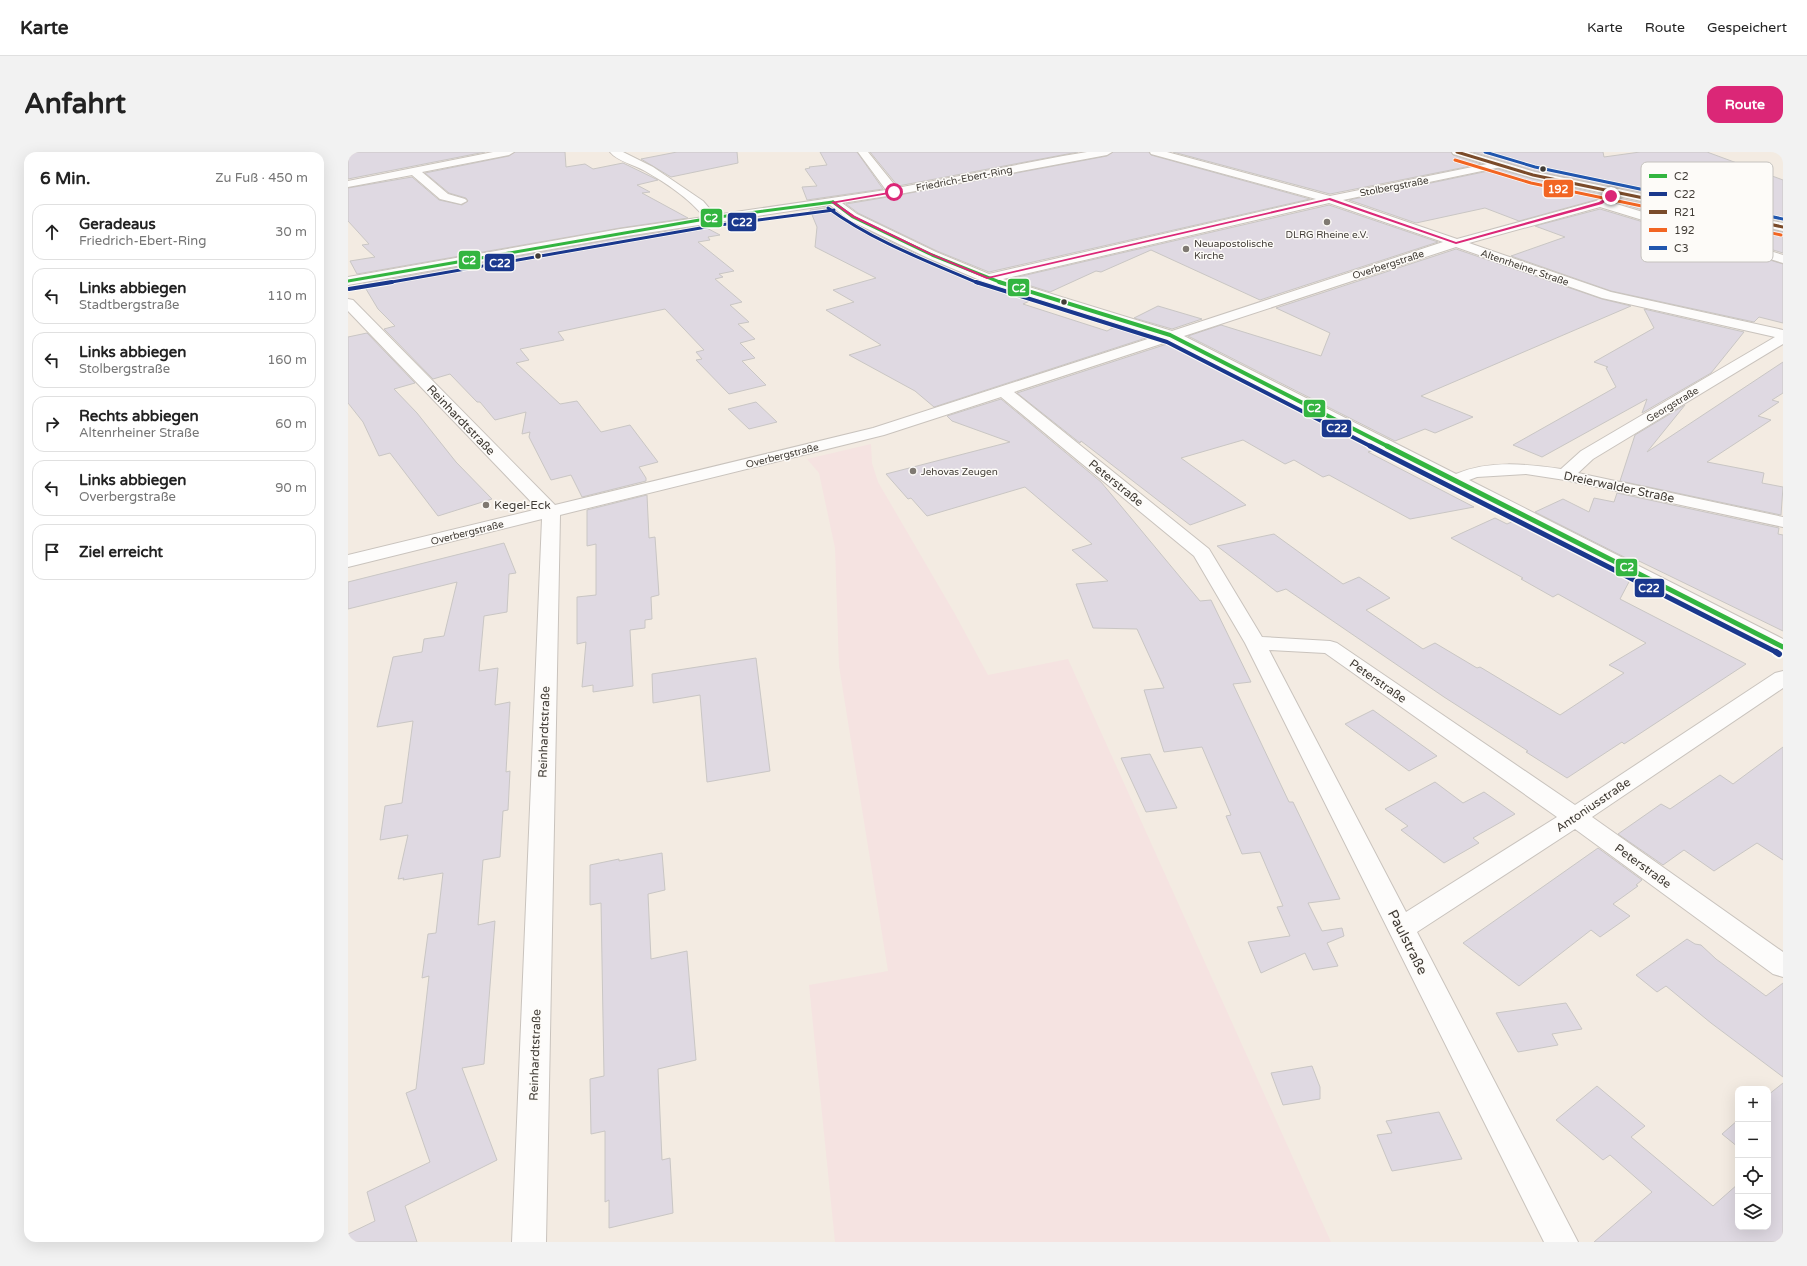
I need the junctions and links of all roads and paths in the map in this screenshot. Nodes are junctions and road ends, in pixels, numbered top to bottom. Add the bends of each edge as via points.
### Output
1 (509, 152) edge
2 (615, 152) edge
3 (863, 152) edge
4 (1107, 152) edge
5 (1155, 152) edge
6 (1457, 152) edge
7 (1497, 165) junction
8 (413, 170) junction
9 (348, 184) edge
10 (894, 192) junction
11 (1619, 192) junction
12 (1641, 197) edge
13 (1330, 199) junction
14 (461, 201) dead end
15 (833, 202) junction
16 (1600, 203) junction
17 (1641, 216) edge
18 (711, 218) junction
19 (1773, 224) edge
20 (1783, 226) edge
21 (1456, 243) junction
22 (1773, 257) edge
23 (1783, 260) edge
24 (987, 278) junction
25 (348, 281) edge
26 (348, 304) edge
27 (1783, 334) edge
28 (1170, 336) junction
29 (1783, 338) edge
30 (1002, 390) junction
31 (1565, 475) junction
32 (1455, 480) junction
33 (551, 512) junction
34 (1783, 522) edge
35 (348, 562) edge
36 (1255, 642) junction
37 (1783, 647) edge
38 (1783, 678) edge
39 (1575, 817) junction
40 (1401, 929) junction
41 (1783, 966) edge
42 (529, 1242) edge
43 (1561, 1242) edge

1 - 8 street
2 - 18 street via 675,186 699,203
3 - 10 street
4 - 10 street, Friedrich-Ebert-Ring
5 - 13 street, Altenrheiner Straße
6 - 7 street
7 - 11 street
7 - 13 street, Stolbergstraße
8 - 9 street
8 - 14 street via 444,196
10 - 15 street, Friedrich-Ebert-Ring
11 - 12 street
11 - 16 street, Overbergstraße
13 - 21 street, Altenrheiner Straße
13 - 24 street, Stolbergstraße
15 - 18 street, Friedrich-Ebert-Ring
15 - 24 street via 853,216 932,255
16 - 17 street
16 - 21 street, Overbergstraße
18 - 25 street, Friedrich-Ebert-Ring
19 - 20 street
21 - 27 street, Altenrheiner Straße via 1607,296
21 - 28 street, Overbergstraße
22 - 23 street
24 - 28 street
26 - 33 street, Reinhardtstraße
28 - 30 street, Overbergstraße
28 - 32 street
29 - 31 street, Georgstraße via 1587,455
30 - 33 street, Overbergstraße via 878,432
30 - 36 street, Peterstraße via 1202,553
31 - 32 street, Dreierwalder Straße via 1526,469 1502,470 1474,472
31 - 34 street, Dreierwalder Straße
32 - 37 street
33 - 35 street, Overbergstraße
33 - 42 street, Reinhardtstraße
36 - 39 street, Peterstraße via 1330,647
36 - 40 street, Paulstraße
38 - 39 street, Antoniusstraße
39 - 40 street, Antoniusstraße
39 - 41 street, Peterstraße
40 - 43 street, Paulstraße

